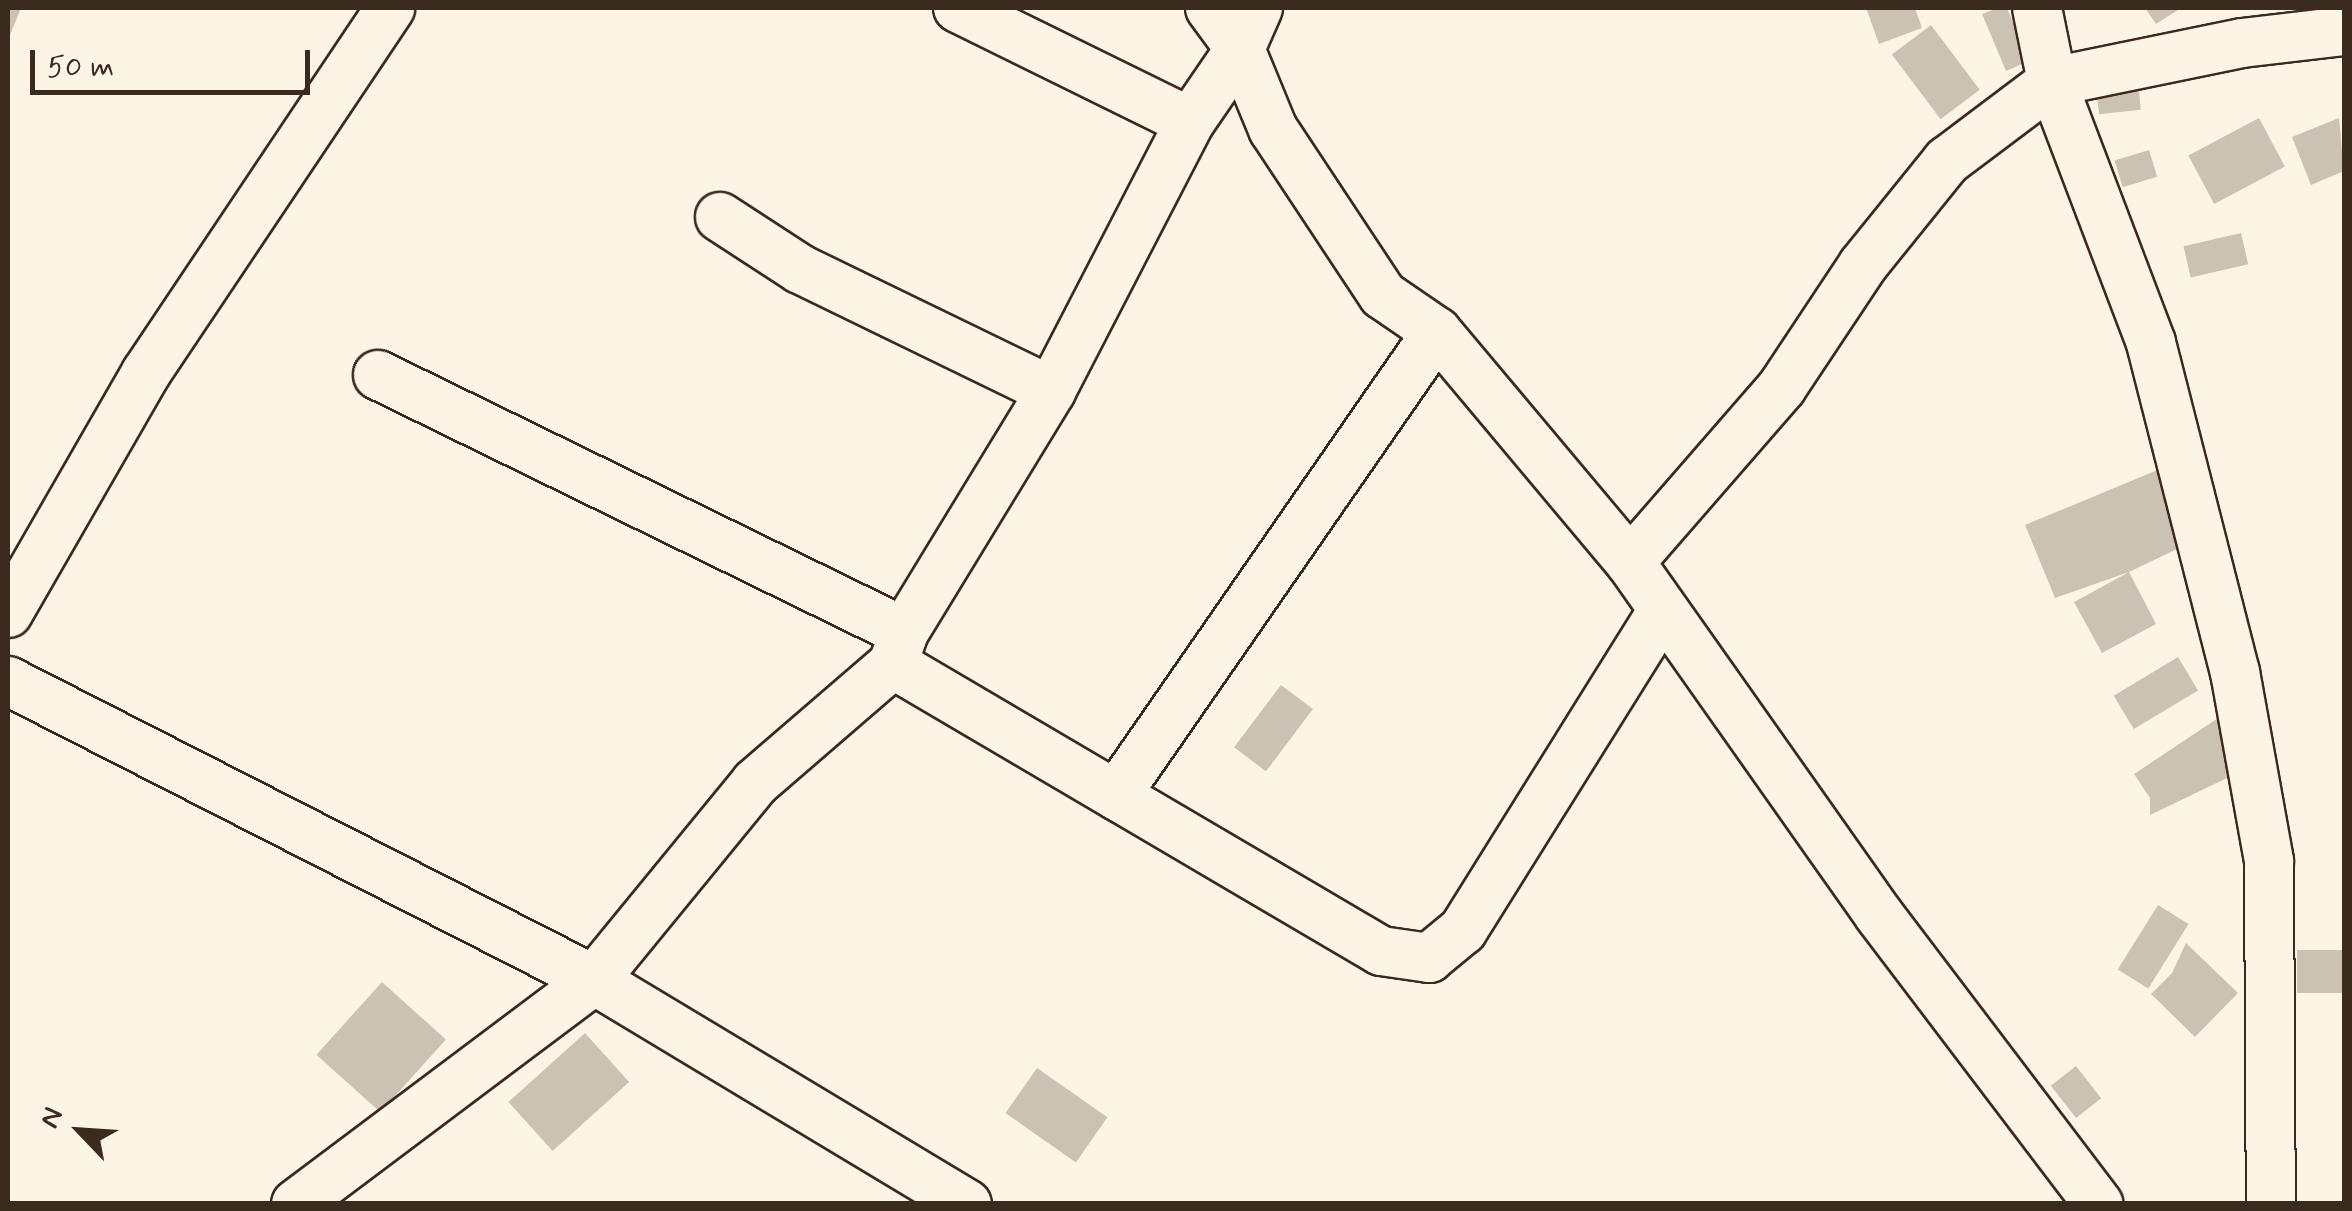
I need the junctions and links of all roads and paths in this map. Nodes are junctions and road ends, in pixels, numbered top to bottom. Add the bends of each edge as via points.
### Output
1 (390, 8) edge
2 (958, 8) edge
3 (1210, 8) edge
4 (2036, 8) edge
5 (1249, 28) edge
6 (2344, 31) edge
7 (2052, 82) junction
8 (1190, 122) junction
9 (720, 217) dead end
10 (1436, 332) junction
11 (378, 375) dead end
12 (1051, 390) junction
13 (1630, 562) junction
14 (1663, 610) junction
15 (8, 613) edge
16 (898, 648) junction
17 (8, 681) edge
18 (1116, 794) junction
19 (594, 980) junction
20 (296, 1204) edge
21 (967, 1204) edge
22 (2098, 1204) edge
23 (2270, 1204) edge

1 - 15 street via 146,373
2 - 8 street
3 - 5 street
4 - 7 street
5 - 8 street
5 - 10 street via 1273,129 1383,295
6 - 7 street via 2242,43
7 - 13 street via 1947,161 1863,265 1782,388 1686,506
7 - 23 street via 2151,343 2235,672 2269,862
8 - 12 street
9 - 12 street via 800,269
10 - 13 street
10 - 18 street
11 - 16 street
12 - 16 street
13 - 14 street
14 - 18 street via 1464,930 1429,958 1381,951
14 - 22 street via 1879,915
16 - 18 street
16 - 19 street via 755,783
17 - 19 street
19 - 20 street
19 - 21 street

